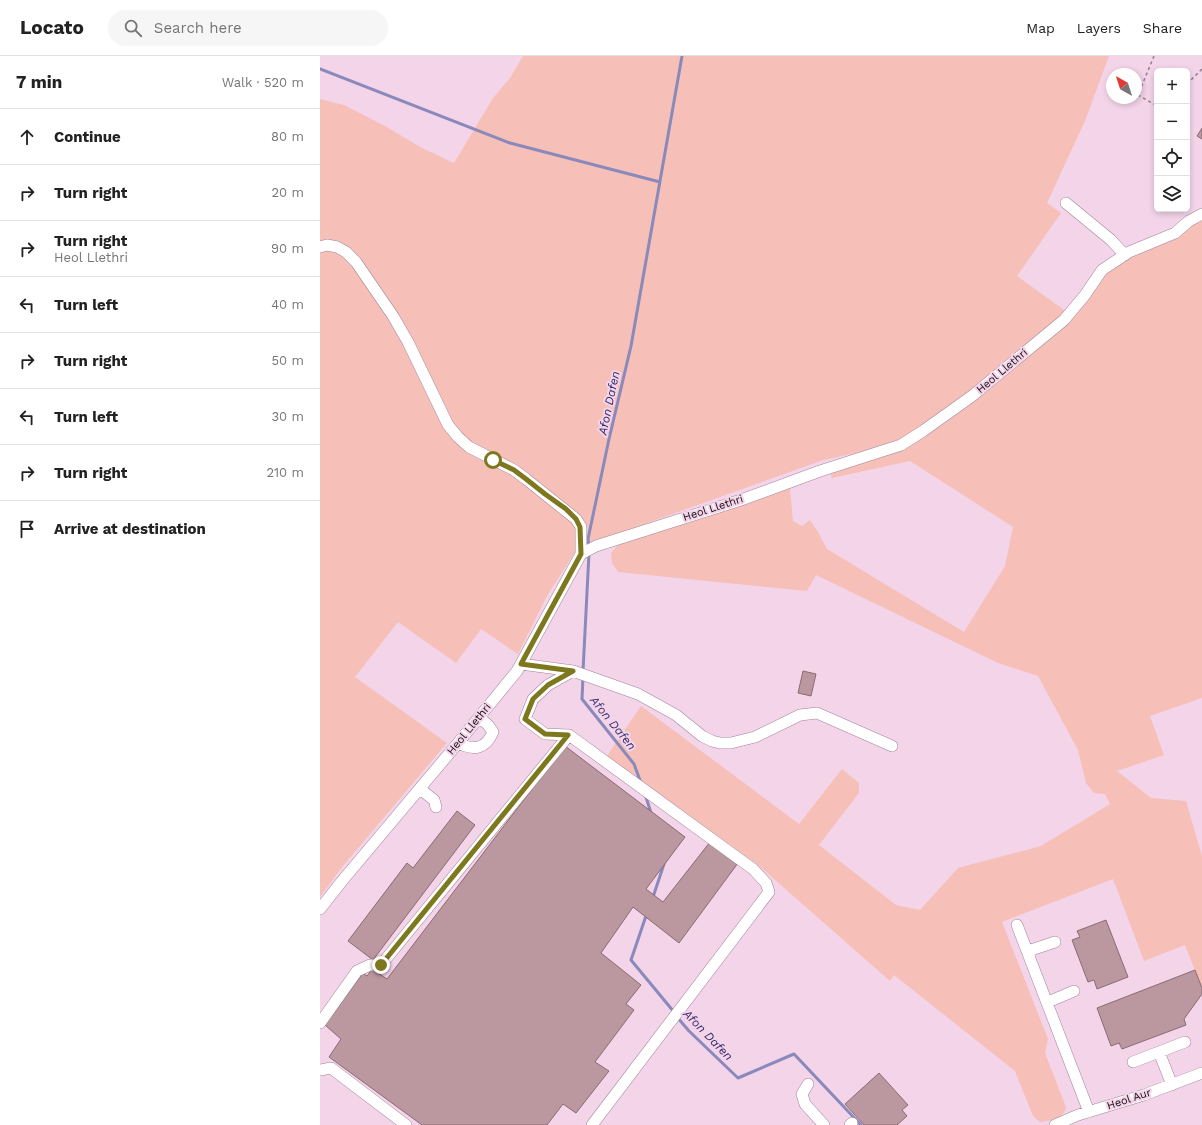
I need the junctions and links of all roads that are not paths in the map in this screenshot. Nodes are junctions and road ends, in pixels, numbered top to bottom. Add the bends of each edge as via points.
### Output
1 (1066, 203) dead end
2 (1202, 214) edge
3 (320, 247) edge
4 (1125, 255) junction
5 (581, 554) junction
6 (521, 664) junction
7 (573, 671) junction
8 (479, 718) junction
9 (568, 735) junction
10 (458, 743) junction
11 (892, 746) dead end
12 (420, 788) junction
13 (436, 807) dead end
14 (320, 909) edge
15 (1017, 924) dead end
16 (1055, 942) dead end
17 (1028, 951) junction
18 (1074, 992) dead end
19 (1048, 1002) junction
20 (320, 1023) edge
21 (1185, 1042) dead end
22 (1159, 1052) junction
23 (1133, 1062) dead end
24 (320, 1070) edge
25 (1202, 1073) edge
26 (808, 1084) dead end
27 (1172, 1084) junction
28 (1089, 1112) junction
29 (406, 1125) edge
30 (592, 1125) edge
31 (824, 1125) edge
32 (1055, 1125) edge

1 - 4 street
2 - 4 street, Heol Llethri via 1175,233
3 - 5 street via 337,247 356,262 393,316 448,425 458,437 469,447 514,470 576,519 580,527
4 - 5 street, Heol Llethri via 1102,270 1064,320 972,396 901,445 596,546
5 - 6 street, Heol Llethri
6 - 7 street
6 - 8 street, Heol Llethri
7 - 9 street via 548,685 533,699 525,719 545,734
7 - 11 street via 638,694 676,715 702,736 720,743 755,737 800,715 817,713
8 - 10 street, Heol Llethri
8 - 10 street via 492,732 490,740 483,746 473,748
9 - 20 street via 381,965 370,965 357,971
9 - 30 street via 753,869 766,883 769,892
10 - 12 street, Heol Llethri
12 - 13 street via 434,800
12 - 14 street, Heol Llethri
15 - 17 street
16 - 17 street
17 - 19 street
18 - 19 street
19 - 28 street
21 - 22 street
22 - 23 street
22 - 27 street
24 - 29 street via 331,1068
25 - 27 street, Heol Aur
26 - 31 street via 802,1094 805,1104
27 - 28 street, Heol Aur
28 - 32 street, Heol Aur

